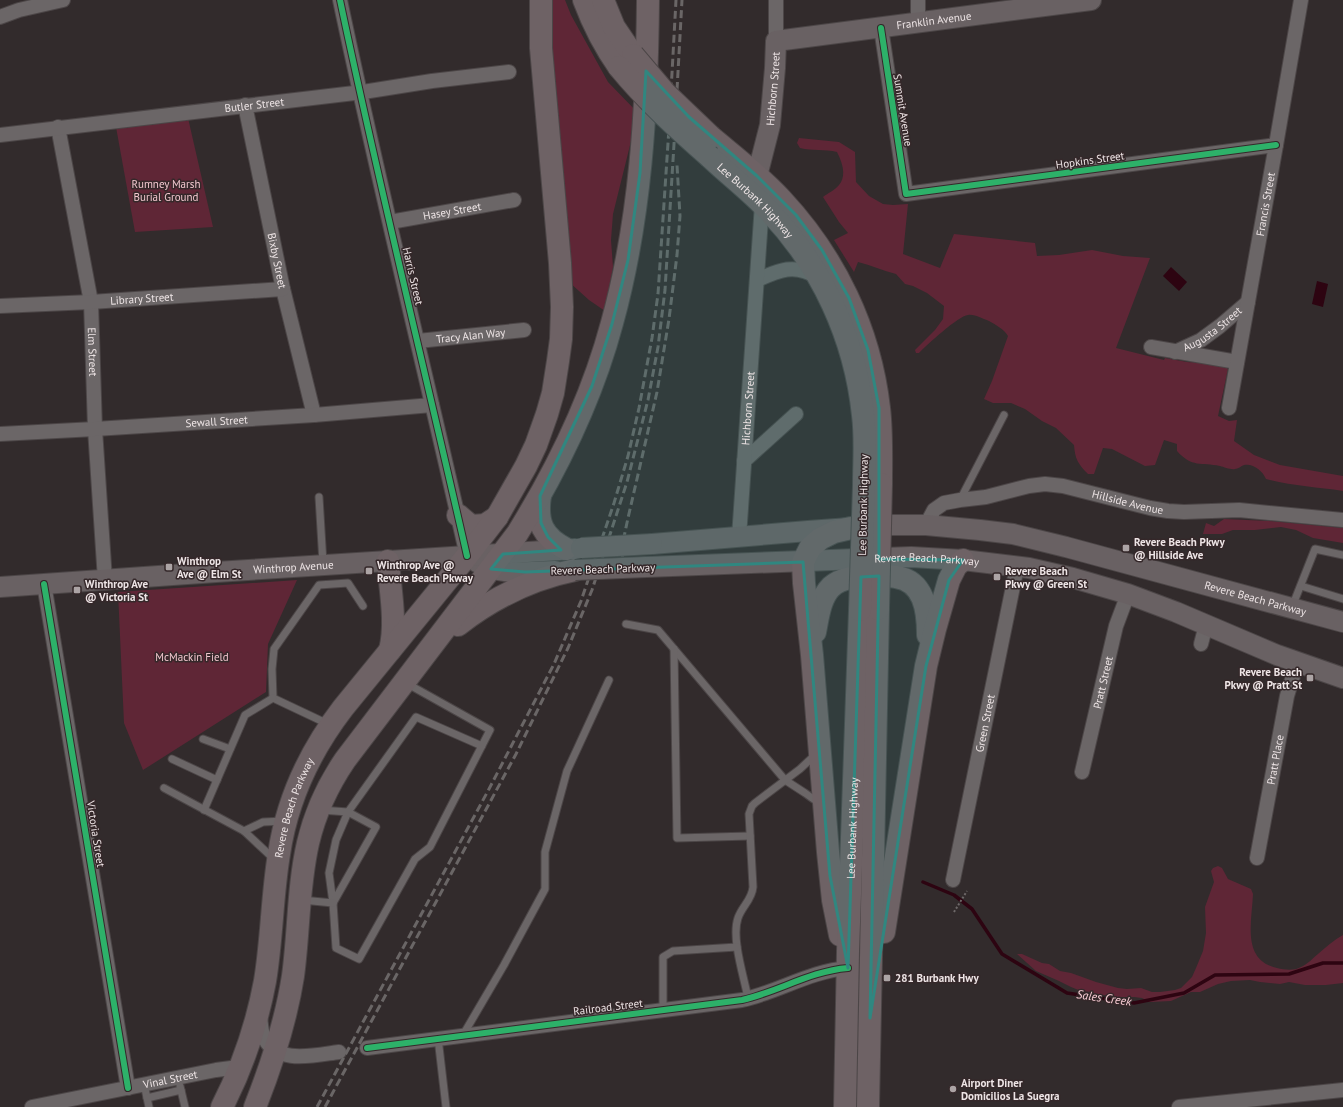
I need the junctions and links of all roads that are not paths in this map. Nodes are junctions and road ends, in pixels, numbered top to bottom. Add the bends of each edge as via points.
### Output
1 (63, 0) edge
2 (340, 0) edge
3 (540, 0) edge
4 (584, 0) edge
5 (603, 0) edge
6 (648, 0) edge
7 (776, 0) edge
8 (918, 0) edge
9 (1092, 0) edge
10 (1301, 0) edge
11 (1053, 2) edge
12 (0, 18) edge
13 (918, 23) junction
14 (881, 28) junction
15 (776, 42) junction
16 (626, 61) junction
17 (509, 72) dead end
18 (360, 92) junction
19 (245, 106) junction
20 (58, 127) junction
21 (0, 135) edge
22 (1276, 145) junction
23 (710, 147) junction
24 (757, 176) junction
25 (906, 194) joint
26 (514, 200) dead end
27 (762, 204) junction
28 (390, 222) junction
29 (820, 278) junction
30 (758, 280) junction
31 (283, 289) junction
32 (91, 302) junction
33 (1248, 302) junction
34 (0, 306) edge
35 (524, 330) dead end
36 (418, 341) junction
37 (1152, 348) dead end
38 (1175, 352) junction
39 (1237, 362) junction
40 (432, 405) junction
41 (1229, 408) dead end
42 (796, 414) dead end
43 (314, 415) junction
44 (1004, 415) dead end
45 (95, 430) junction
46 (0, 434) edge
47 (744, 461) junction
48 (872, 484) junction
49 (540, 496) junction
50 (319, 497) dead end
51 (960, 500) junction
52 (458, 515) junction
53 (497, 517) junction
54 (1343, 520) edge
55 (926, 525) junction
56 (851, 528) junction
57 (739, 537) junction
58 (574, 549) junction
59 (1343, 555) edge
60 (467, 556) junction
61 (963, 560) junction
62 (388, 561) junction
63 (497, 561) junction
64 (803, 562) junction
65 (1017, 567) junction
66 (575, 570) junction
67 (338, 572) junction
68 (106, 580) junction
69 (44, 584) junction
70 (1301, 586) junction
71 (0, 588) edge
72 (1128, 594) junction
73 (1343, 599) edge
74 (363, 606) dead end
75 (1292, 608) junction
76 (869, 609) junction
77 (1343, 622) edge
78 (626, 624) dead end
79 (1206, 625) junction
80 (1201, 644) dead end
81 (674, 649) junction
82 (390, 650) junction
83 (430, 650) junction
84 (812, 654) junction
85 (1297, 663) junction
86 (926, 666) junction
87 (1343, 678) edge
88 (609, 680) dead end
89 (405, 683) junction
90 (273, 698) junction
91 (330, 725) junction
92 (203, 739) dead end
93 (359, 742) junction
94 (482, 746) junction
95 (230, 749) junction
96 (819, 749) junction
97 (172, 759) dead end
98 (1082, 772) dead end
99 (217, 780) junction
100 (785, 780) junction
101 (164, 788) dead end
102 (824, 808) junction
103 (204, 810) junction
104 (319, 810) junction
105 (348, 812) junction
106 (286, 821) junction
107 (244, 831) junction
108 (750, 836) junction
109 (1257, 858) dead end
110 (278, 862) junction
111 (953, 880) dead end
112 (301, 900) junction
113 (333, 903) junction
114 (737, 947) junction
115 (848, 968) junction
116 (748, 998) junction
117 (259, 1007) junction
118 (663, 1010) junction
119 (870, 1018) junction
120 (463, 1035) junction
121 (438, 1038) junction
122 (367, 1048) dead end
123 (276, 1050) junction
124 (339, 1052) dead end
125 (239, 1067) junction
126 (180, 1084) junction
127 (128, 1088) junction
128 (1343, 1090) edge
129 (146, 1091) junction
130 (73, 1103) edge
131 (32, 1107) edge
132 (149, 1107) edge
133 (185, 1107) edge
134 (222, 1107) edge
135 (255, 1107) edge
136 (446, 1107) edge
137 (845, 1107) edge
138 (868, 1107) edge
139 (1182, 1107) edge

1 - 12 street via 19,10
2 - 18 street, Harris Street
3 - 53 highway via 541,48 561,286 561,338 555,383 544,424 526,466
4 - 16 highway, Lee Burbank Highway via 598,34
5 - 16 highway, Lee Burbank Highway
6 - 49 highway via 641,166 628,260 612,324 592,386 565,448
7 - 15 street, Hichborn Street
8 - 13 street
9 - 11 main road, Franklin Avenue
10 - 22 street, Francis Street
11 - 13 main road, Franklin Avenue
13 - 14 main road, Franklin Avenue
14 - 15 main road, Franklin Avenue
14 - 25 street, Summit Avenue
15 - 24 main road, Hichborn Street via 770,125
16 - 23 highway, Lee Burbank Highway, bridge via 646,98 681,132
17 - 18 street, Butler Street
18 - 19 street, Butler Street
18 - 28 street, Harris Street
19 - 20 street, Butler Street
19 - 31 street, Bixby Street
20 - 21 street, Butler Street
20 - 32 street, Elm Street
22 - 25 street, Hopkins Street
22 - 33 street, Francis Street
23 - 24 highway, Lee Burbank Highway
23 - 27 highway, Lee Burbank Highway
24 - 48 highway, Lee Burbank Highway via 785,203 809,232 834,269 853,309 868,350 876,388 880,427
26 - 28 street, Hasey Street
27 - 29 highway, Lee Burbank Highway via 794,241
27 - 30 street, Hichborn Street
28 - 36 street, Harris Street
29 - 30 street via 792,268
29 - 48 highway, Lee Burbank Highway via 844,332 858,380
30 - 47 street, Hichborn Street
31 - 32 street, Library Street
31 - 43 street, Bixby Street
32 - 34 street, Library Street
32 - 45 street, Elm Street
33 - 38 street, Augusta Street via 1201,340
33 - 39 street, Francis Street
35 - 36 street, Tracy Alan Way
36 - 40 street, Harris Street
37 - 38 street, Augusta Street
38 - 39 street, Augusta Street
39 - 41 street, Francis Street
40 - 43 street, Sewall Street
40 - 52 street, Harris Street
42 - 47 street
43 - 45 street, Sewall Street
44 - 51 lane
45 - 46 street, Sewall Street
45 - 68 street, Elm Street
47 - 57 street, Hichborn Street
48 - 76 highway, Lee Burbank Highway, bridge
49 - 58 highway via 539,514 543,530 551,540
49 - 63 highway
50 - 67 lane
51 - 54 street, Hillside Avenue via 1051,484 1168,511 1239,510
51 - 55 street, Hillside Avenue via 936,508
52 - 53 highway via 471,526 484,525
52 - 60 street, Harris Street
53 - 60 highway
55 - 56 main road, Revere Beach Parkway
55 - 75 main road, Revere Beach Parkway via 1034,539
56 - 57 main road, Revere Beach Parkway
56 - 64 highway via 820,539 810,548
57 - 58 main road, Revere Beach Parkway, bridge
58 - 63 main road, Revere Beach Parkway
59 - 70 lane via 1315,549
60 - 62 main road, Winthrop Avenue
60 - 63 main road, Revere Beach Parkway via 479,564
60 - 82 highway, Revere Beach Parkway
61 - 64 main road, Revere Beach Parkway via 911,557
61 - 65 main road, Revere Beach Parkway
61 - 86 highway via 953,570 949,580
62 - 67 main road, Winthrop Avenue
62 - 82 highway via 393,627
63 - 66 main road, Revere Beach Parkway via 511,572
63 - 83 highway, Revere Beach Parkway
64 - 66 main road, Revere Beach Parkway, bridge
64 - 84 highway
65 - 72 main road, Revere Beach Parkway via 1073,578
65 - 111 street, Green Street
66 - 83 highway via 535,581 496,598
67 - 68 main road, Winthrop Avenue
67 - 74 lane
67 - 90 lane via 319,585 274,649
68 - 69 main road, Winthrop Avenue
69 - 71 main road, Winthrop Avenue
69 - 127 street, Victoria Street
70 - 73 lane
70 - 75 lane
72 - 79 main road, Revere Beach Parkway
72 - 98 street, Pratt Street via 1116,626
75 - 77 main road, Revere Beach Parkway
76 - 115 highway, Lee Burbank Highway
76 - 119 highway, Lee Burbank Highway
78 - 81 lane via 658,630
79 - 80 street
79 - 85 main road, Revere Beach Parkway
81 - 100 lane
81 - 108 lane via 677,838
82 - 91 highway, Revere Beach Parkway
83 - 89 highway, Revere Beach Parkway
84 - 86 highway via 819,610 831,587 849,578 895,576 915,585 924,599 928,630
84 - 96 highway
85 - 87 main road, Revere Beach Parkway
85 - 109 street, Pratt Place via 1287,696
86 - 119 highway
88 - 120 lane via 567,771 544,852 545,889
89 - 93 highway, Revere Beach Parkway
89 - 94 lane via 490,730
90 - 91 lane
90 - 95 lane via 245,715
91 - 93 highway via 341,716 352,716 361,728
91 - 106 highway, Revere Beach Parkway via 302,777
92 - 95 lane
93 - 104 highway, Revere Beach Parkway via 337,772
94 - 105 lane via 416,717
94 - 113 lane via 430,847 415,859 359,959 336,948
95 - 99 lane
96 - 100 lane via 805,765
96 - 102 highway
97 - 99 lane
99 - 103 lane
100 - 102 lane
100 - 108 lane via 752,806 749,814
101 - 103 lane
102 - 115 highway via 833,900
103 - 107 lane
104 - 105 lane
104 - 112 highway, Revere Beach Parkway via 307,851
105 - 113 lane via 338,832 329,873
105 - 113 lane via 376,827
106 - 107 lane via 266,821
106 - 110 highway, Revere Beach Parkway
107 - 110 lane
108 - 114 lane via 754,887 738,917
110 - 117 highway, Revere Beach Parkway via 267,966
112 - 113 lane
112 - 123 highway, Revere Beach Parkway via 293,977
114 - 116 lane
114 - 118 lane via 673,951 662,957
115 - 116 street, Railroad Street via 814,974
115 - 137 highway, Lee Burbank Highway
116 - 118 street, Railroad Street
117 - 123 street via 262,1034
117 - 125 highway, Revere Beach Parkway
118 - 120 street, Railroad Street
119 - 138 highway, Lee Burbank Highway
120 - 121 street, Railroad Street
121 - 122 street, Railroad Street
121 - 136 lane
123 - 124 street via 295,1057
123 - 135 highway, Revere Beach Parkway
125 - 126 street, Vinal Street via 216,1070
125 - 134 highway, Revere Beach Parkway
126 - 129 street, Vinal Street
126 - 133 lane
127 - 129 street, Vinal Street
127 - 130 street, Vinal Street
128 - 139 street
129 - 132 lane
130 - 131 street, Vinal Street

